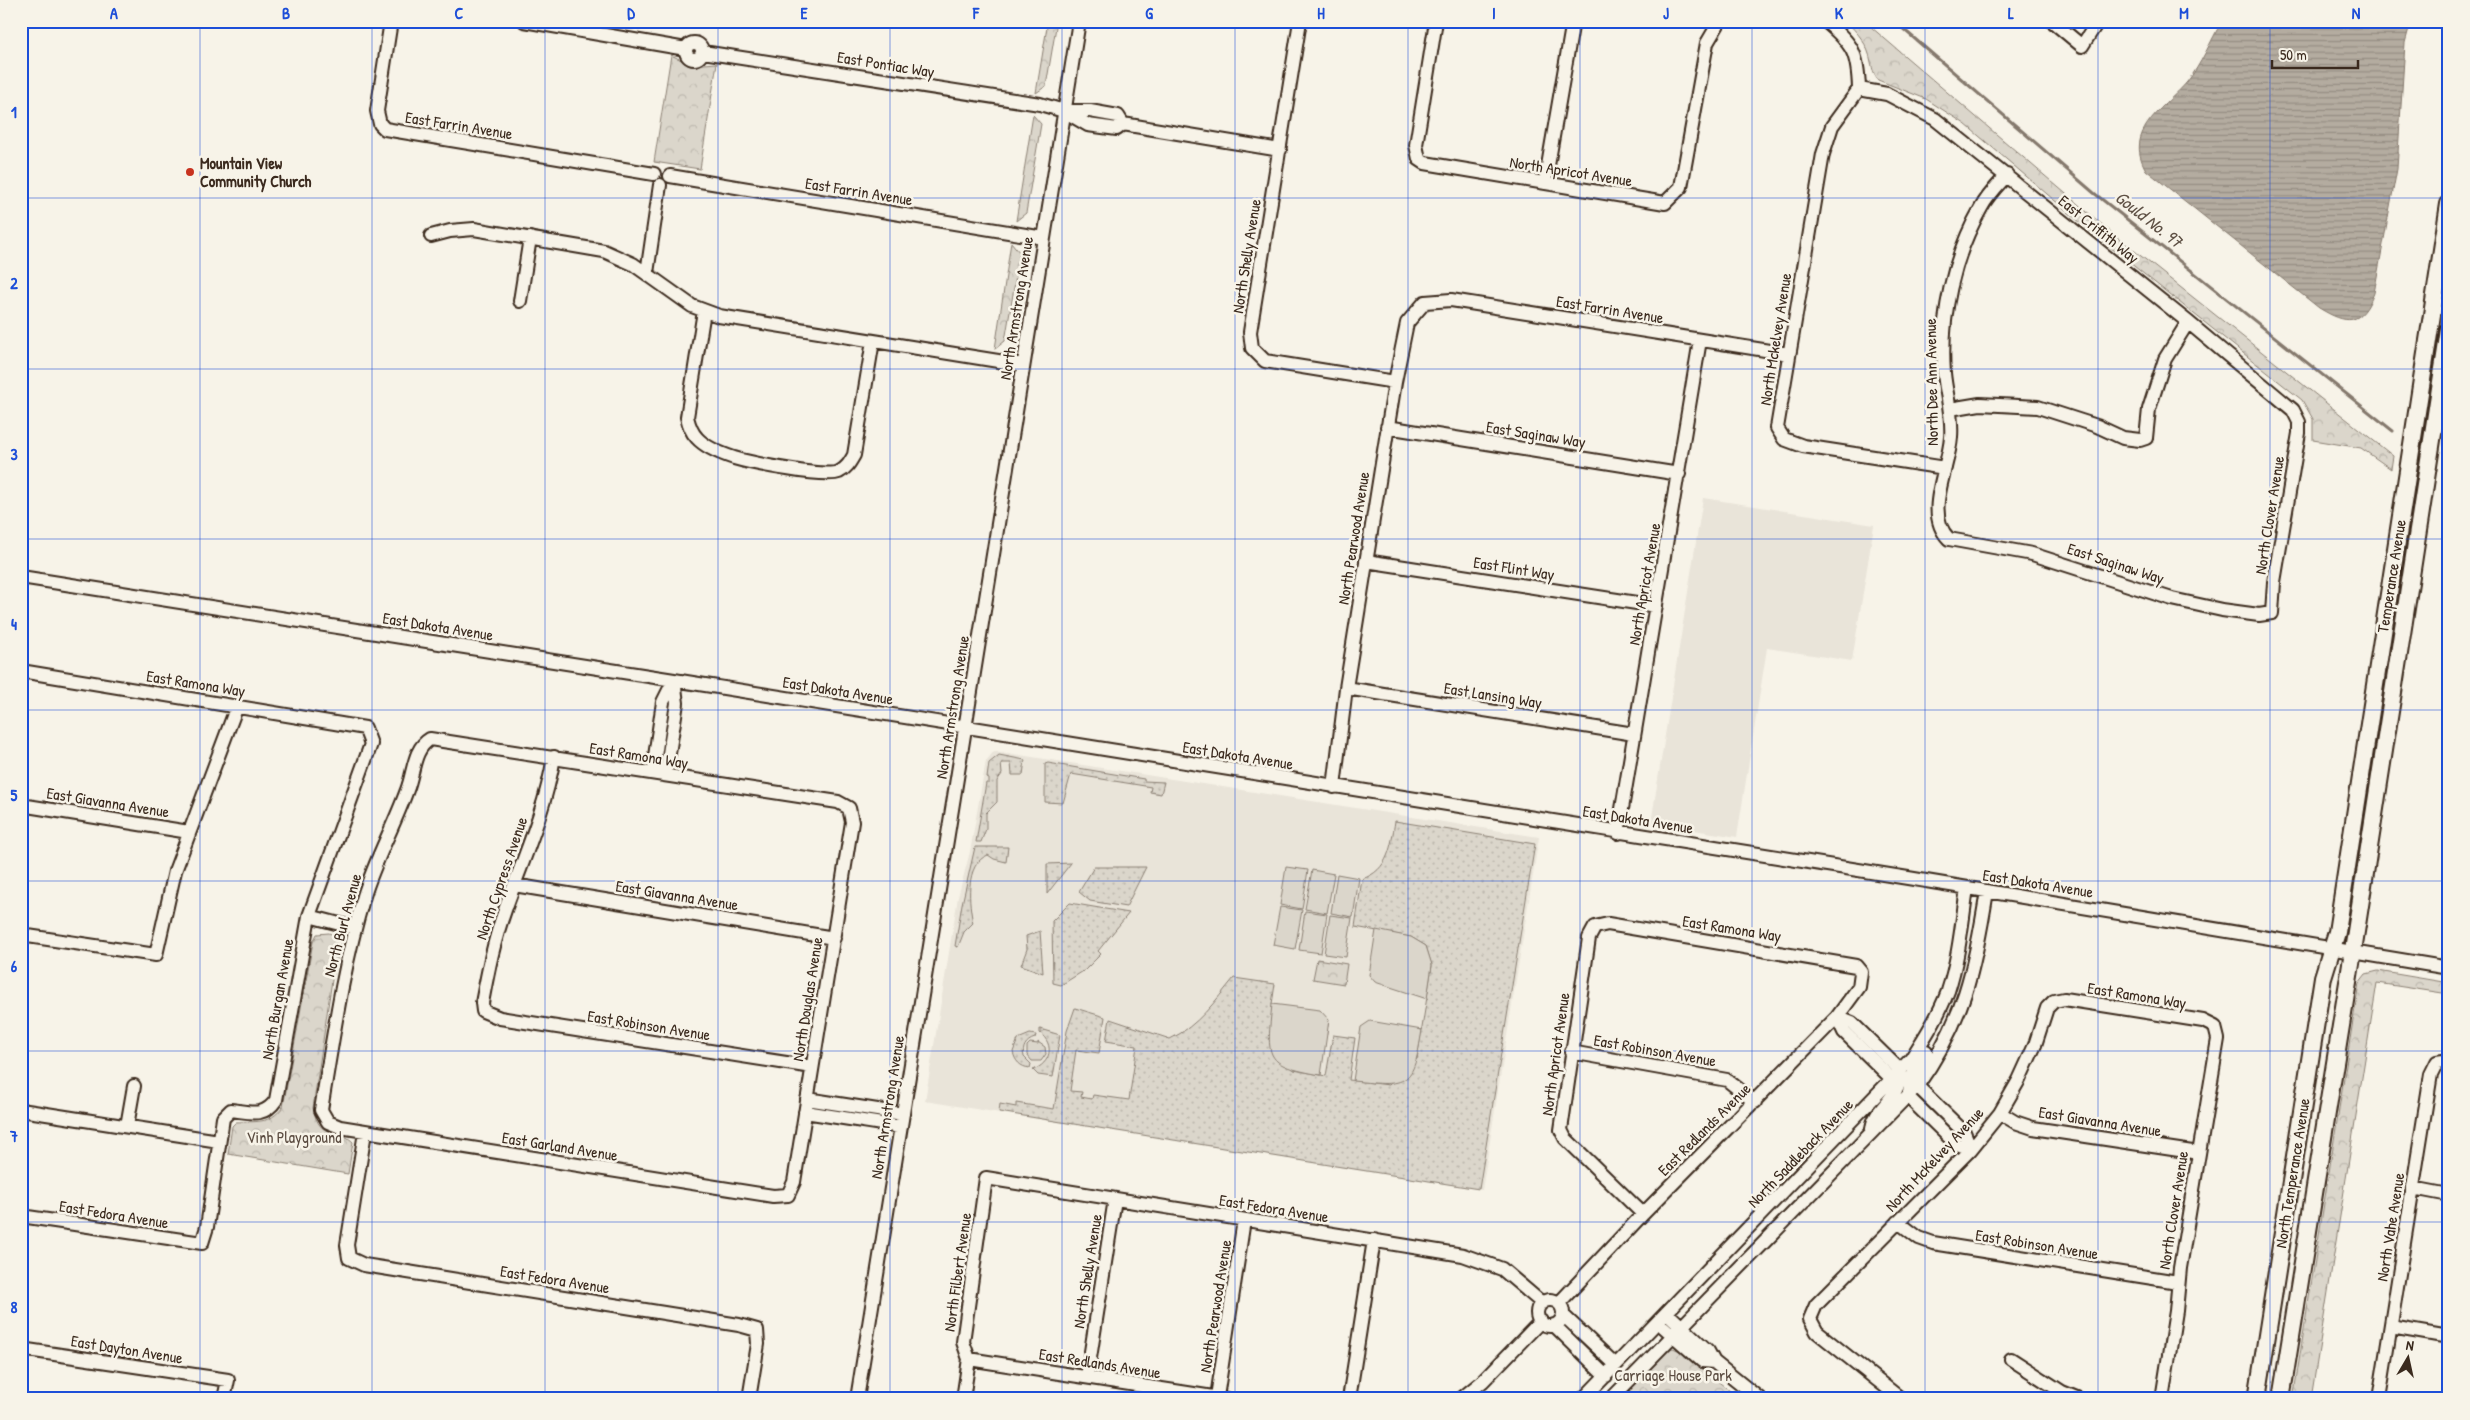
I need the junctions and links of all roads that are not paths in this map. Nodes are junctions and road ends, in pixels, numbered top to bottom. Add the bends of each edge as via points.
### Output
1 (391, 21) edge
2 (524, 21) edge
3 (1080, 21) edge
4 (1300, 21) edge
5 (1436, 21) edge
6 (1573, 21) edge
7 (1720, 21) edge
8 (1825, 21) edge
9 (2052, 21) edge
10 (2098, 21) edge
11 (1859, 89) junction
12 (1064, 112) junction
13 (1280, 150) junction
14 (2007, 175) junction
15 (661, 178) junction
16 (1545, 183) junction
17 (2449, 204) edge
18 (431, 236) dead end
19 (530, 238) junction
20 (1044, 238) junction
21 (2440, 261) junction
22 (647, 273) junction
23 (520, 300) dead end
24 (1426, 302) joint
25 (704, 311) junction
26 (2188, 322) junction
27 (2449, 330) edge
28 (1700, 340) junction
29 (874, 341) junction
30 (1789, 354) junction
31 (1023, 365) junction
32 (2445, 380) edge
33 (1395, 382) junction
34 (1950, 409) junction
35 (2299, 422) joint
36 (1387, 427) junction
37 (1945, 468) junction
38 (1679, 474) junction
39 (1949, 539) joint
40 (1366, 561) junction
41 (21, 577) edge
42 (1656, 606) junction
43 (2272, 614) joint
44 (21, 671) edge
45 (674, 680) junction
46 (1346, 688) junction
47 (237, 706) junction
48 (965, 727) junction
49 (365, 728) joint
50 (1634, 734) junction
51 (424, 743) joint
52 (554, 758) junction
53 (659, 774) junction
54 (1334, 787) junction
55 (21, 805) edge
56 (849, 808) joint
57 (189, 832) junction
58 (1618, 833) junction
59 (514, 885) junction
60 (1967, 888) junction
61 (1987, 891) junction
62 (309, 916) junction
63 (1595, 927) joint
64 (355, 928) junction
65 (21, 934) edge
66 (834, 938) junction
67 (2332, 948) junction
68 (2353, 951) junction
69 (2449, 968) edge
70 (1861, 972) joint
71 (2054, 1001) joint
72 (483, 1011) joint
73 (1837, 1017) junction
74 (2215, 1027) joint
75 (1928, 1032) junction
76 (1571, 1052) junction
77 (2443, 1061) edge
78 (812, 1067) junction
79 (1897, 1075) junction
80 (134, 1086) dead end
81 (1917, 1086) junction
82 (1908, 1097) junction
83 (807, 1099) junction
84 (1755, 1102) junction
85 (21, 1110) edge
86 (805, 1112) junction
87 (2000, 1113) junction
88 (903, 1114) junction
89 (328, 1122) joint
90 (127, 1126) junction
91 (900, 1128) junction
92 (366, 1132) junction
93 (1872, 1132) junction
94 (219, 1141) junction
95 (1971, 1148) junction
96 (2199, 1153) junction
97 (986, 1178) joint
98 (2413, 1188) junction
99 (2449, 1194) edge
100 (788, 1195) joint
101 (1115, 1199) junction
102 (1643, 1214) junction
103 (21, 1216) edge
104 (1244, 1220) junction
105 (1898, 1222) junction
106 (1374, 1240) junction
107 (202, 1243) joint
108 (2178, 1282) junction
109 (1542, 1303) junction
110 (1554, 1316) junction
111 (1663, 1318) junction
112 (2391, 1328) junction
113 (1677, 1331) junction
114 (2449, 1337) edge
115 (21, 1349) edge
116 (969, 1359) junction
117 (2011, 1359) dead end
118 (1616, 1365) junction
119 (1606, 1376) junction
120 (1087, 1377) junction
121 (1222, 1398) edge
122 (224, 1399) edge
123 (750, 1399) edge
124 (857, 1399) edge
125 (963, 1399) edge
126 (1349, 1399) edge
127 (1462, 1399) edge
128 (1583, 1399) edge
129 (1611, 1399) edge
130 (1760, 1399) edge
131 (1901, 1399) edge
132 (2079, 1399) edge
133 (2162, 1399) edge
134 (2257, 1399) edge
135 (2281, 1399) edge
136 (2379, 1399) edge

1 - 15 street, East Farrin Avenue via 377,111 380,124 392,131
2 - 12 street, East Pontiac Way via 686,50 693,60 701,57 703,52 1040,104
3 - 12 street, North Armstrong Avenue
4 - 13 street, North Shelly Avenue
5 - 16 street, North Apricot Avenue via 1416,145 1419,158 1425,163
6 - 16 street
7 - 16 street, North Apricot Avenue via 1707,43 1681,187 1665,203
8 - 11 street via 1850,46 1858,63
9 - 10 street via 2082,46
11 - 14 street, East Criffith Way via 1887,94 1935,118
11 - 30 street, North Mckelvey Avenue via 1832,126 1823,154
12 - 13 street, East Pontiac Way via 1118,116 1123,124
12 - 20 street, North Armstrong Avenue
13 - 33 street, North Shelly Avenue via 1250,332 1252,348 1265,360
14 - 26 street, East Criffith Way
14 - 34 street, North Dee Ann Avenue via 1982,206 1954,272 1946,308 1944,373
15 - 20 street, East Farrin Avenue
15 - 22 street
17 - 21 main road, Temperance Avenue
18 - 19 street via 474,229
19 - 22 street via 604,251
19 - 23 street
20 - 31 street, North Armstrong Avenue
21 - 32 main road via 2445,279 2432,361
21 - 67 main road, Temperance Avenue
22 - 25 street via 678,297
24 - 28 street, East Farrin Avenue via 1451,300
24 - 33 street, North Pearwood Avenue via 1407,323
25 - 29 street
25 - 29 street via 687,417 697,438 733,458 821,474 838,472 848,466 854,455
26 - 34 street via 2164,359 2149,410 2146,438 2123,438 2038,407 1980,404
26 - 35 street, East Criffith Way via 2293,410
27 - 32 main road, Temperance Avenue
28 - 30 street, East Farrin Avenue
28 - 38 street, North Apricot Avenue
29 - 31 street
30 - 37 street, North Mckelvey Avenue via 1777,428 1784,440 1803,446
31 - 48 street, North Armstrong Avenue
32 - 68 main road, Temperance Avenue
33 - 36 street, North Pearwood Avenue
34 - 37 street, North Dee Ann Avenue via 1951,438
35 - 43 street, North Clover Avenue
36 - 38 street, East Saginaw Way
36 - 40 street, North Pearwood Avenue
37 - 39 street, North Dee Ann Avenue via 1937,518
38 - 42 street, North Apricot Avenue
39 - 43 street, East Saginaw Way via 2032,554 2189,603 2260,616
40 - 42 street, East Flint Way
40 - 46 street, North Pearwood Avenue
41 - 45 street, East Dakota Avenue
42 - 50 street, North Apricot Avenue
44 - 47 street, East Ramona Way
45 - 48 street, East Dakota Avenue
45 - 53 street via 663,702 654,763
46 - 50 street, East Lansing Way
46 - 54 street, North Pearwood Avenue
47 - 49 street, East Ramona Way
47 - 57 street
48 - 54 street, East Dakota Avenue
48 - 88 street, North Armstrong Avenue
49 - 62 street, North Burgan Avenue via 371,744
50 - 58 street, North Apricot Avenue
51 - 52 street, East Ramona Way via 436,739
51 - 64 street, North Burl Avenue via 417,754 407,791 374,870
52 - 53 street, East Ramona Way
52 - 59 street, North Cypress Avenue via 544,805
53 - 56 street, East Ramona Way via 838,802
54 - 58 street, East Dakota Avenue
55 - 57 street, East Giavanna Avenue
56 - 66 street, North Douglas Avenue via 852,822
57 - 65 street via 174,871 156,955
58 - 60 street, East Dakota Avenue
59 - 66 street, East Giavanna Avenue
59 - 72 street, North Cypress Avenue via 492,952
60 - 61 street, East Dakota Avenue
60 - 75 street, North Saddleback Avenue via 1955,965 1948,990
61 - 67 street, East Dakota Avenue
61 - 81 street via 1974,969 1965,998 1945,1044
62 - 64 street
62 - 94 street, North Burgan Avenue via 276,1100 269,1110 259,1113 231,1110 222,1118
63 - 70 street, East Ramona Way via 1608,924 1847,963
63 - 76 street, North Apricot Avenue via 1589,938
64 - 89 street, North Burl Avenue via 340,994 321,1110
66 - 78 street, North Douglas Avenue
67 - 68 street, East Dakota Avenue
67 - 134 main road, North Temperance Avenue via 2323,978
68 - 69 street, East Dakota Avenue
68 - 135 main road, North Temperance Avenue
70 - 73 street, East Redlands Avenue via 1859,987
71 - 74 street, East Ramona Way via 2064,999 2203,1022
71 - 87 street, North McKelvey Avenue via 2047,1008 2035,1045
72 - 78 street, East Robinson Avenue via 500,1018
73 - 79 street via 1852,1023
73 - 84 street, East Redlands Avenue
74 - 96 street, North Clover Avenue via 2218,1039
75 - 79 street, North Saddleback Avenue
75 - 82 street via 1927,1050 1912,1076
76 - 84 street, East Robinson Avenue via 1727,1080
76 - 102 street, North Apricot Avenue via 1561,1130
77 - 98 street, North Vahe Avenue via 2431,1074
78 - 83 street, North Douglas Avenue
79 - 93 street via 1897,1090 1876,1117
79 - 111 street, North Saddleback Avenue
80 - 90 street
81 - 82 street
81 - 95 street via 1964,1132
82 - 93 street
82 - 95 street via 1956,1144
83 - 86 street, North Douglas Avenue
83 - 88 street
84 - 102 street, East Redlands Avenue
85 - 90 street
86 - 91 street
86 - 100 street, North Douglas Avenue via 794,1182
87 - 95 street, North McKelvey Avenue
87 - 96 street, East Giavanna Avenue via 2033,1128
88 - 91 street, North Armstrong Avenue
89 - 92 street, East Garland Avenue
90 - 94 street
91 - 124 street, North Armstrong Avenue
92 - 100 street, East Garland Avenue via 773,1196
92 - 123 street, East Fedora Avenue via 347,1245 349,1258 364,1265 757,1330
93 - 113 street
94 - 107 street, North Burgan Avenue
95 - 105 street, North McKelvey Avenue
96 - 108 street, North Clover Avenue
97 - 101 street, East Fedora Avenue
97 - 116 street, North Filbert Avenue via 963,1342
98 - 99 street
98 - 112 street, North Vahe Avenue
101 - 104 street, East Fedora Avenue
101 - 120 street, North Shelly Avenue
102 - 110 street, East Redlands Avenue
103 - 107 street, East Fedora Avenue
104 - 106 street, East Fedora Avenue
104 - 121 street, North Pearwood Avenue
105 - 108 street, East Robinson Avenue via 1919,1238 1933,1243
105 - 131 street, North McKelvey Avenue via 1816,1305 1810,1319 1817,1332
106 - 109 street, East Fedora Avenue via 1483,1261 1502,1269
106 - 126 street
108 - 133 street, North Clover Avenue
109 - 110 street via 1551,1300
109 - 110 street via 1538,1312
110 - 118 street
110 - 119 street
110 - 127 street, East Redlands Avenue
111 - 113 street
111 - 118 street, North Saddleback Avenue
112 - 114 street
112 - 136 street, North Vahe Avenue
113 - 129 street
113 - 130 street via 1708,1351 1714,1362
115 - 122 street, East Dayton Avenue via 228,1380
116 - 120 street, East Redlands Avenue
116 - 125 street, North Filbert Avenue
117 - 132 street via 2062,1392
118 - 119 street, North Saddleback Avenue
119 - 128 street, North Saddleback Avenue
120 - 121 street, East Redlands Avenue

